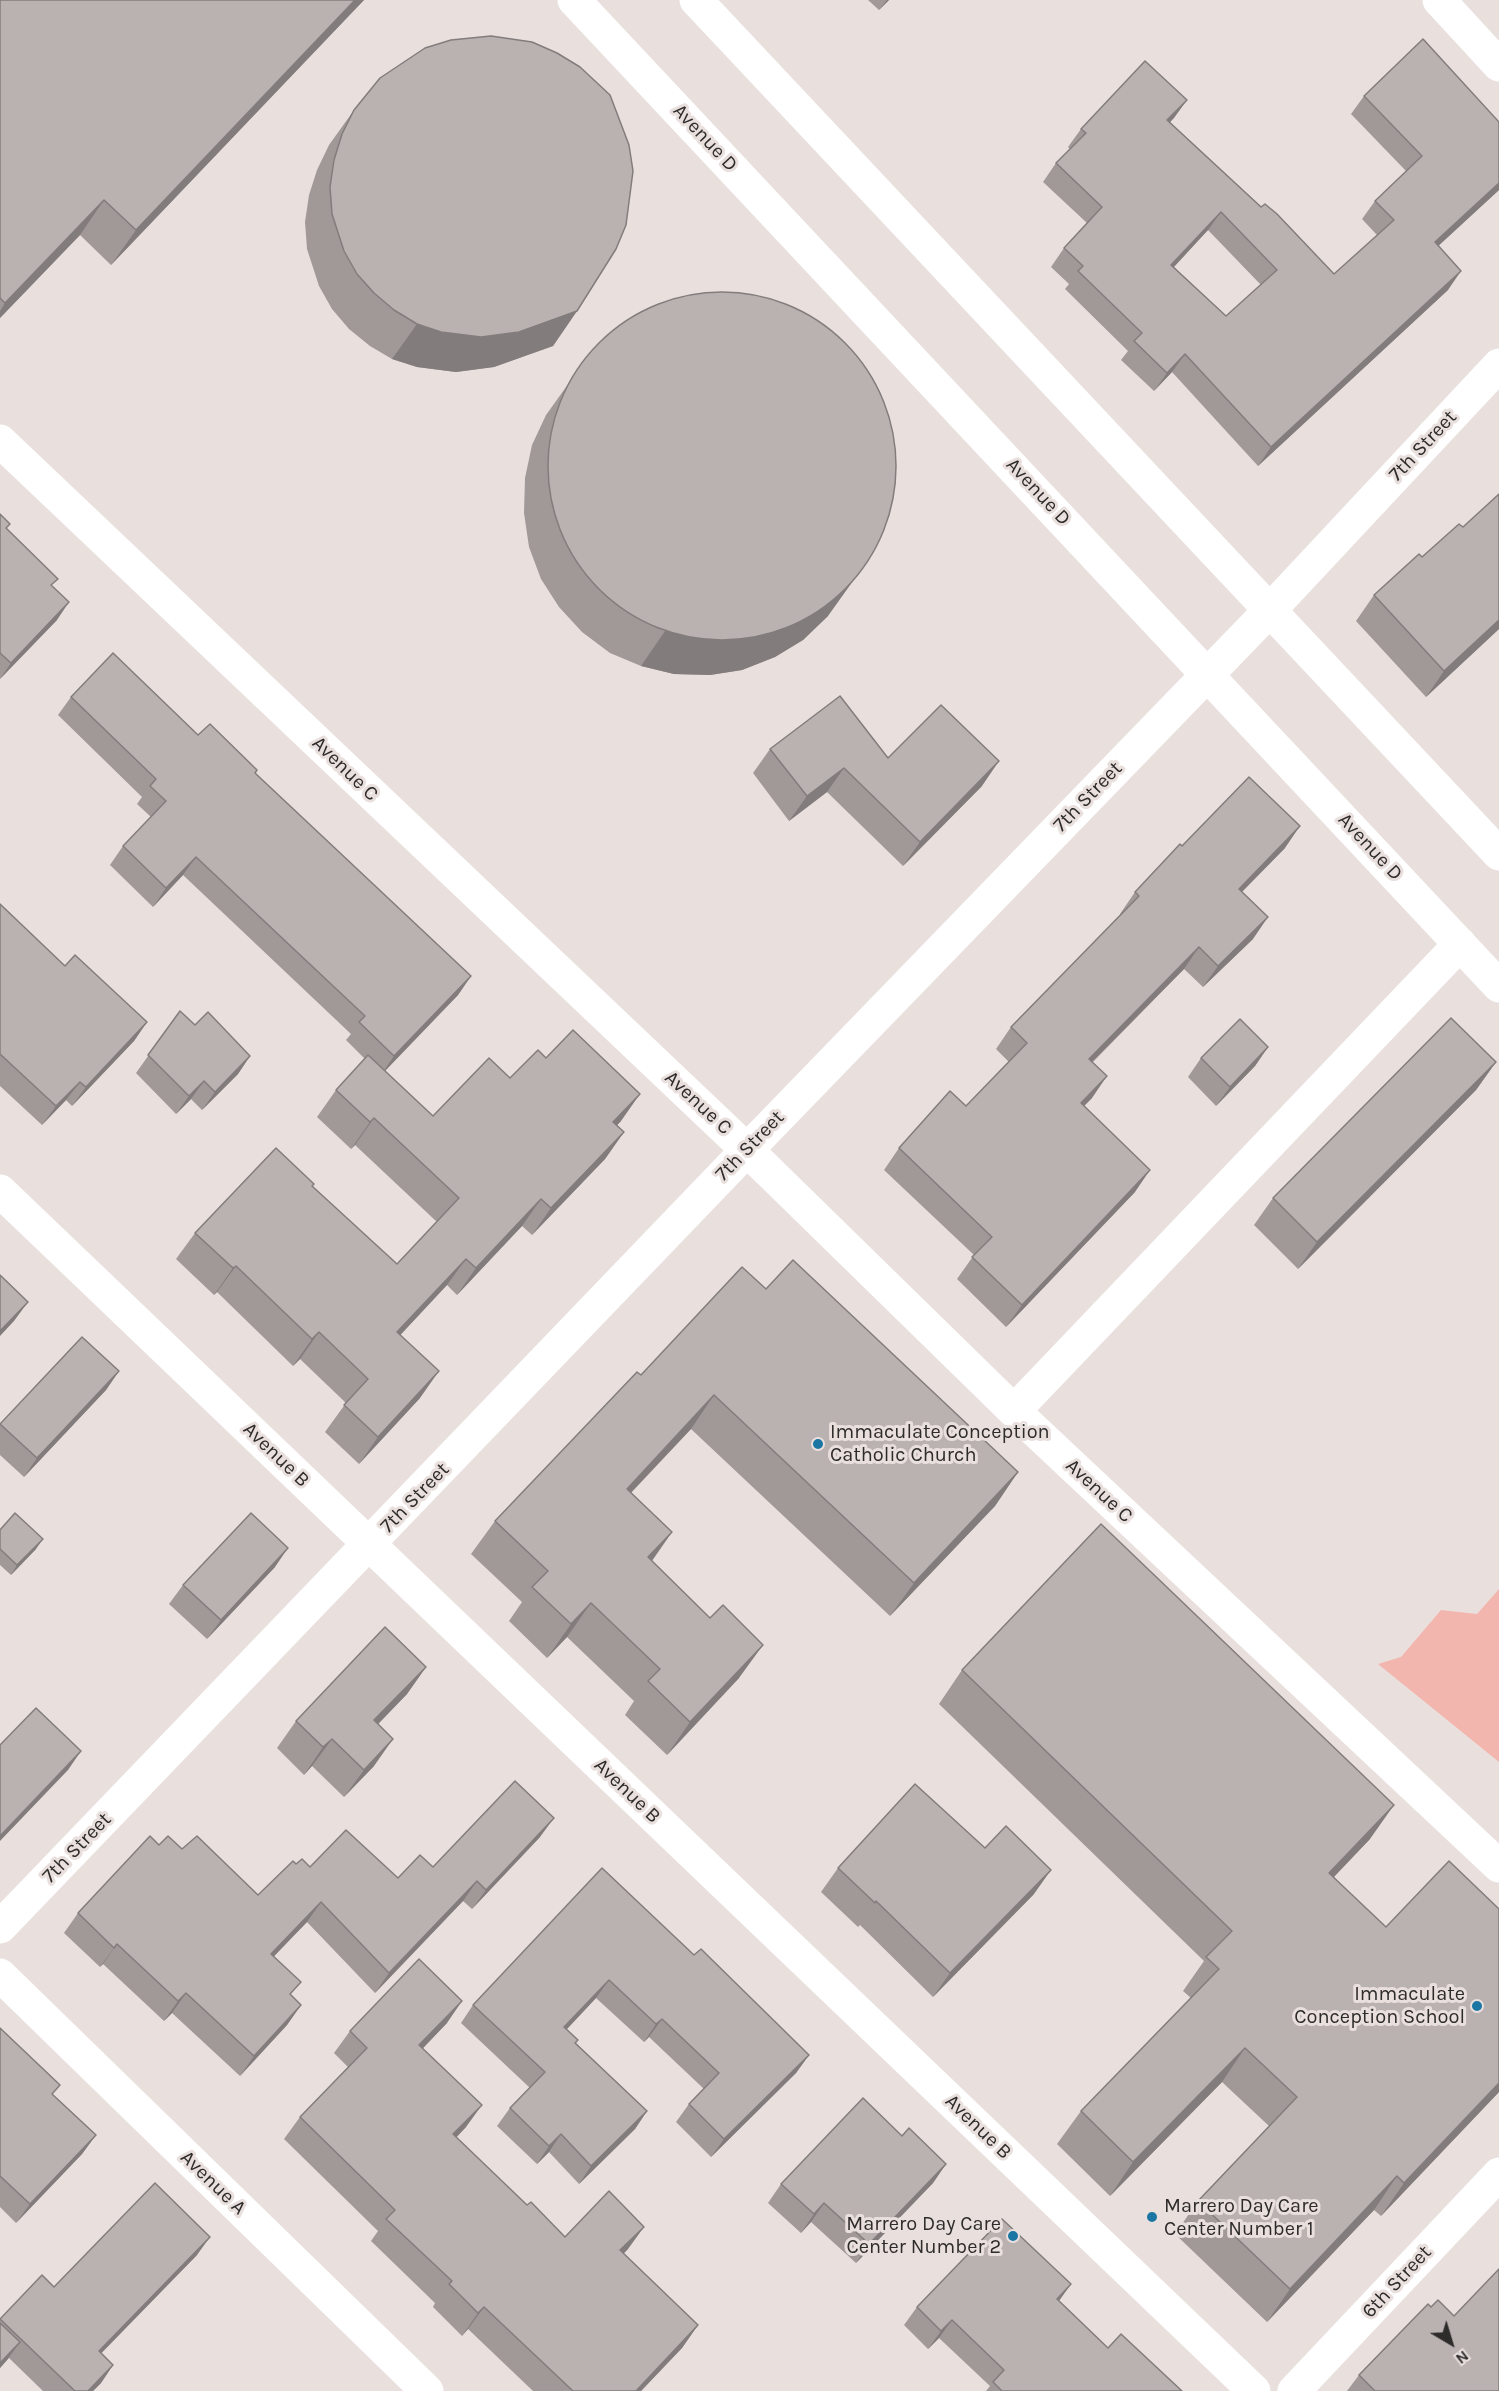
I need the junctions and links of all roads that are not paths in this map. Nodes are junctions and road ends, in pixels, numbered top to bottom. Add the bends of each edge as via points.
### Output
1 (574, 0) edge
2 (696, 0) edge
3 (1439, 0) edge
4 (1499, 64) edge
5 (1499, 365) edge
6 (0, 441) edge
7 (1270, 610) junction
8 (1208, 674) junction
9 (1499, 854) edge
10 (1460, 944) junction
11 (1499, 986) edge
12 (747, 1150) junction
13 (0, 1191) edge
14 (1014, 1411) junction
15 (370, 1545) junction
16 (1499, 1866) edge
17 (0, 1927) edge
18 (0, 1975) edge
19 (1499, 2174) edge
20 (427, 2391) edge
21 (1254, 2391) edge
22 (1294, 2391) edge

1 - 8 street, Avenue D
2 - 7 street
3 - 4 street
5 - 7 street, 7th Street
6 - 12 street, Avenue C
7 - 8 street, 7th Street
7 - 9 street
8 - 10 street, Avenue D
8 - 12 street, 7th Street
10 - 11 street, Avenue D
10 - 14 street
12 - 14 street, Avenue C
12 - 15 street, 7th Street
13 - 15 street, Avenue B
14 - 16 street, Avenue C
15 - 17 street, 7th Street
15 - 21 street, Avenue B
18 - 20 street, Avenue A
19 - 22 street, 6th Street

